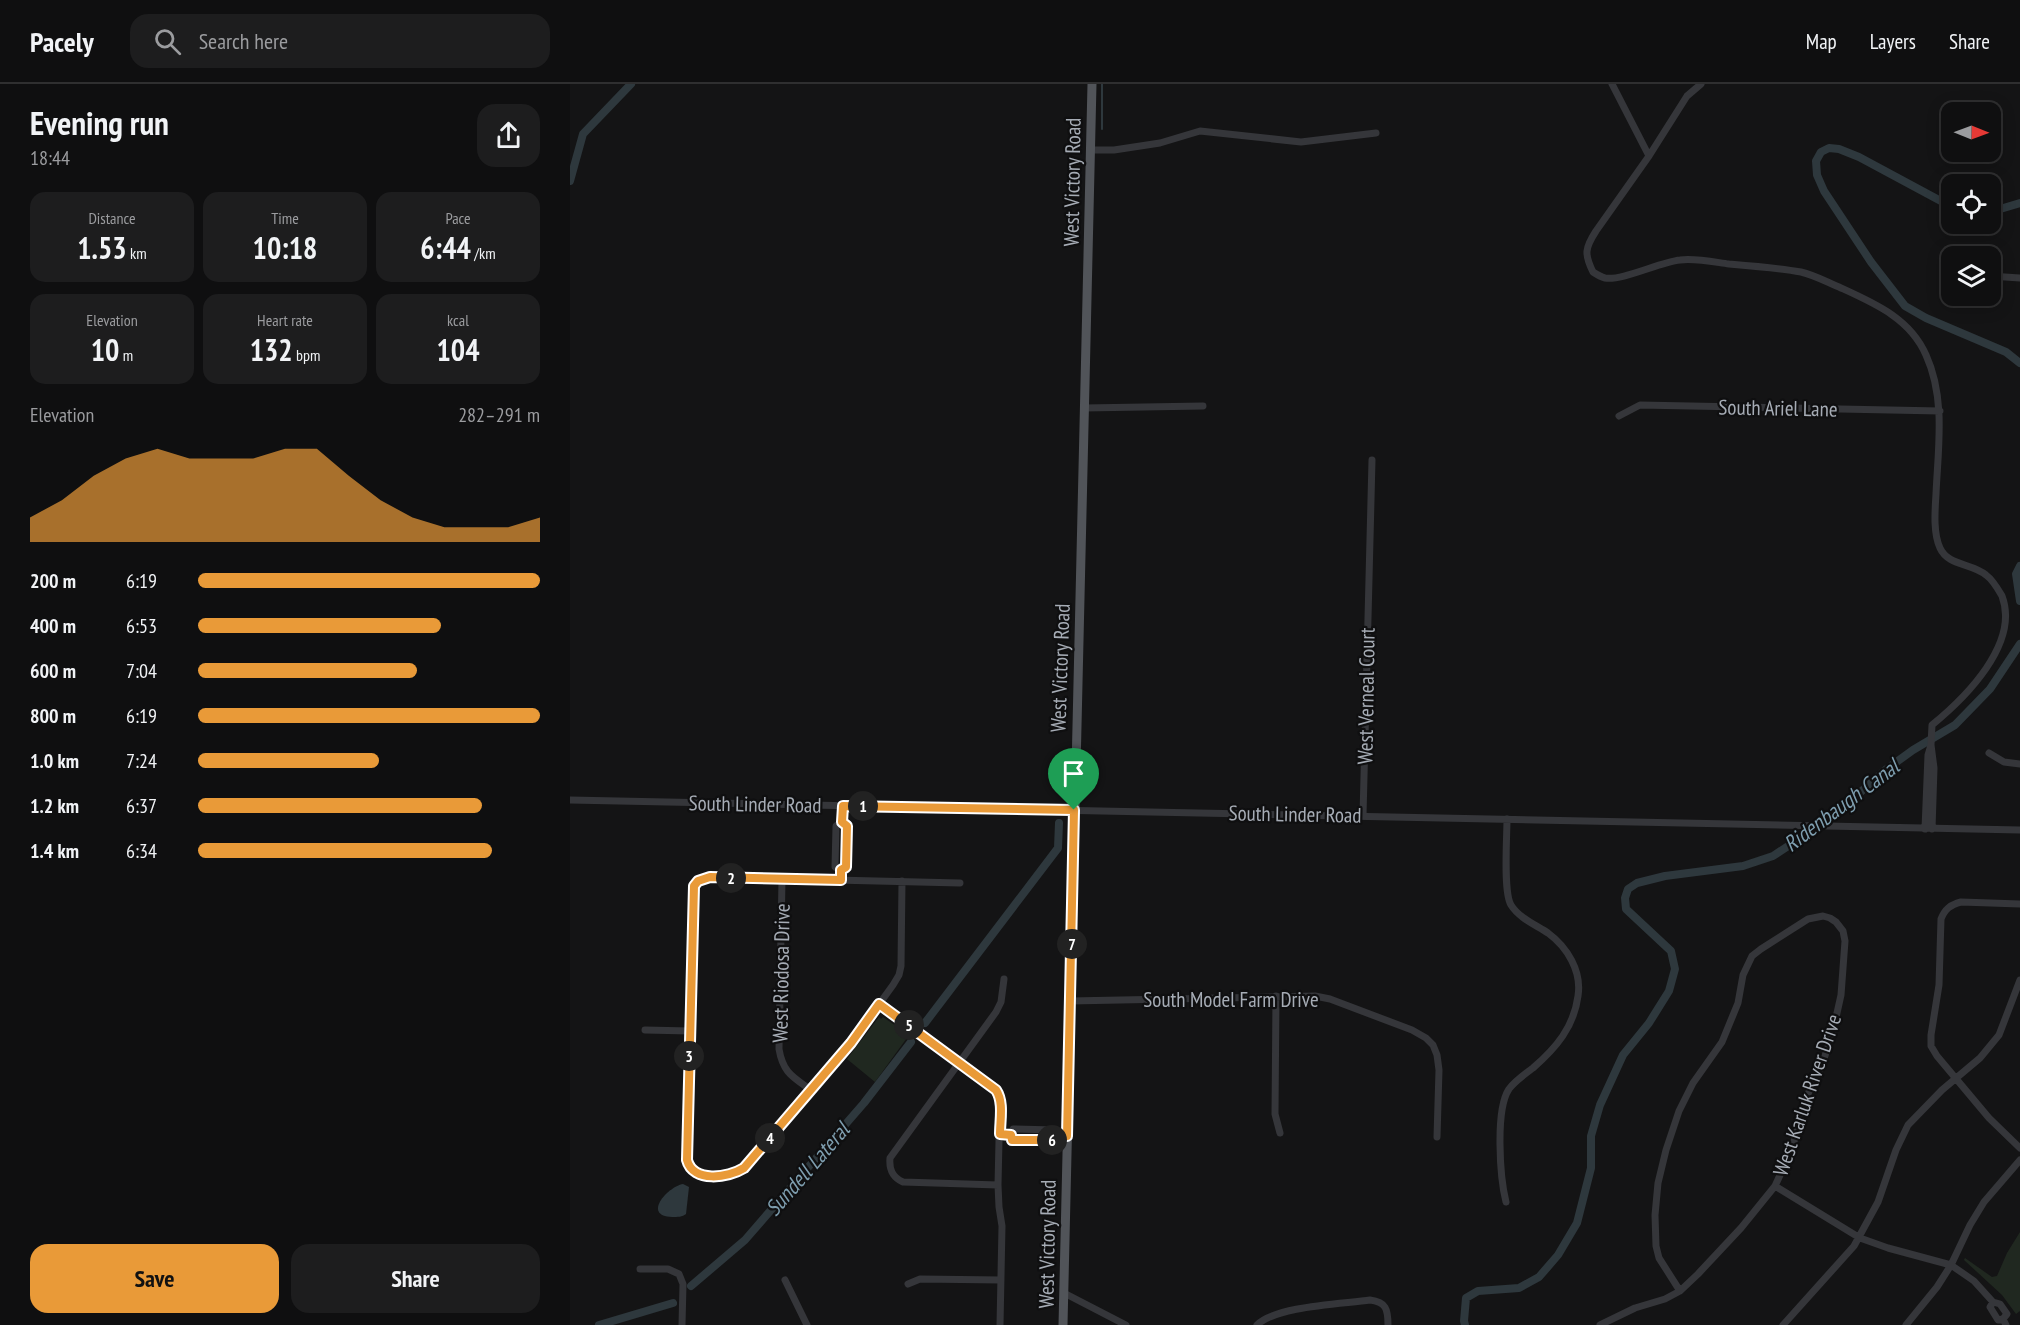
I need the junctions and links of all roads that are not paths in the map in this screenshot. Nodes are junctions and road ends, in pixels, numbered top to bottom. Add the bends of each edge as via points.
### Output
1 (1092, 84) edge
2 (1612, 84) edge
3 (1701, 84) edge
4 (1376, 133) dead end
5 (1090, 150) junction
6 (1649, 156) junction
7 (2001, 277) edge
8 (2020, 278) edge
9 (1203, 406) dead end
10 (1084, 408) junction
11 (1940, 411) junction
12 (1619, 416) dead end
13 (1372, 460) dead end
14 (1989, 753) dead end
15 (2020, 764) edge
16 (570, 800) edge
17 (843, 806) junction
18 (1074, 810) junction
19 (1363, 816) junction
20 (1507, 819) junction
21 (842, 822) junction
22 (1929, 829) junction
23 (2020, 830) edge
24 (841, 870) junction
25 (782, 879) junction
26 (841, 880) junction
27 (902, 881) junction
28 (960, 883) dead end
29 (2020, 904) edge
30 (1004, 979) dead end
31 (2020, 980) edge
32 (1276, 996) junction
33 (1070, 1001) junction
34 (879, 1004) junction
35 (645, 1030) dead end
36 (690, 1031) junction
37 (960, 1063) junction
38 (1957, 1079) junction
39 (811, 1090) junction
40 (1280, 1133) dead end
41 (1000, 1134) junction
42 (1067, 1136) junction
43 (1437, 1137) dead end
44 (2020, 1148) edge
45 (2020, 1160) edge
46 (998, 1185) junction
47 (1775, 1186) junction
48 (1506, 1202) dead end
49 (1860, 1238) junction
50 (1951, 1265) junction
51 (640, 1269) dead end
52 (785, 1280) dead end
53 (1001, 1280) junction
54 (908, 1284) dead end
55 (1680, 1291) junction
56 (1064, 1293) junction
57 (2004, 1322) edge
58 (682, 1325) edge
59 (807, 1325) edge
60 (1000, 1325) edge
61 (1063, 1325) edge
62 (1126, 1325) edge
63 (1257, 1325) edge
64 (1388, 1325) edge
65 (1600, 1325) edge
66 (1783, 1325) edge
67 (1906, 1325) edge

1 - 5 main road, West Victory Road
2 - 6 street
3 - 6 street via 1687,96
4 - 5 street via 1301,142 1200,130 1160,144
5 - 10 main road, West Victory Road
6 - 11 street via 1588,244 1586,258 1593,272 1606,278 1623,276 1681,259 1781,269 1822,280 1883,308 1902,322 1927,357
7 - 8 street
9 - 10 street
10 - 18 main road, West Victory Road
11 - 12 street, South Ariel Lane via 1640,405
11 - 22 street via 1935,511 1940,548 1954,562 1985,574 2005,602 2009,626 1999,653 1984,675 1932,725 1934,768
13 - 19 street, West Verneal Court
14 - 15 street via 2004,762
16 - 17 street, South Linder Road
17 - 18 street, South Linder Road
17 - 21 street
18 - 19 street, South Linder Road
18 - 33 main road, West Victory Road
19 - 20 street, South Linder Road
20 - 22 street, South Linder Road
20 - 48 street via 1507,885 1511,905 1565,948 1578,976 1578,995 1570,1026 1556,1046 1505,1096 1501,1125
21 - 24 street via 847,826 846,867
21 - 24 street via 836,826 835,867
22 - 23 street, South Linder Road
24 - 26 street
25 - 26 street
25 - 36 street via 710,877 694,886
25 - 39 street, West Riodosa Drive via 779,1049 782,1064
26 - 27 street
27 - 28 street
27 - 34 street via 901,966 894,985
29 - 38 street via 1953,904 1941,920 1939,985 1931,1046
30 - 37 street via 996,1012
31 - 38 street via 1999,1035
32 - 33 street, South Model Farm Drive
32 - 40 street via 1275,1114
32 - 43 street, South Model Farm Drive via 1330,999 1426,1038 1433,1045 1439,1070
33 - 42 main road, West Victory Road
34 - 37 street
34 - 39 street
35 - 36 street
36 - 39 street via 687,1160 699,1175 725,1176 744,1168
37 - 41 street via 1000,1096
37 - 46 street via 891,1158 891,1171 903,1182
38 - 44 street
38 - 49 street via 1908,1125
41 - 42 street via 1011,1135 1013,1130 1054,1130 1056,1136
41 - 46 street
42 - 56 main road, West Victory Road
45 - 50 street via 1984,1202
46 - 53 street
47 - 49 street
47 - 55 street, West Karluk River Drive via 1734,1236
47 - 55 street, West Karluk River Drive via 1792,1149 1805,1100 1822,1065 1841,995 1843,931 1836,922 1822,916 1808,919 1752,956 1722,1042 1678,1111 1658,1183 1655,1215 1659,1258
49 - 50 street
49 - 66 street
50 - 57 street via 2000,1304 2007,1314
50 - 67 street
51 - 58 street via 668,1269 679,1274 683,1284
52 - 59 street
53 - 54 street via 920,1279
53 - 60 street
55 - 65 street, West Karluk River Drive
56 - 61 main road, West Victory Road
56 - 62 street
63 - 64 street via 1279,1312 1370,1300 1385,1306

